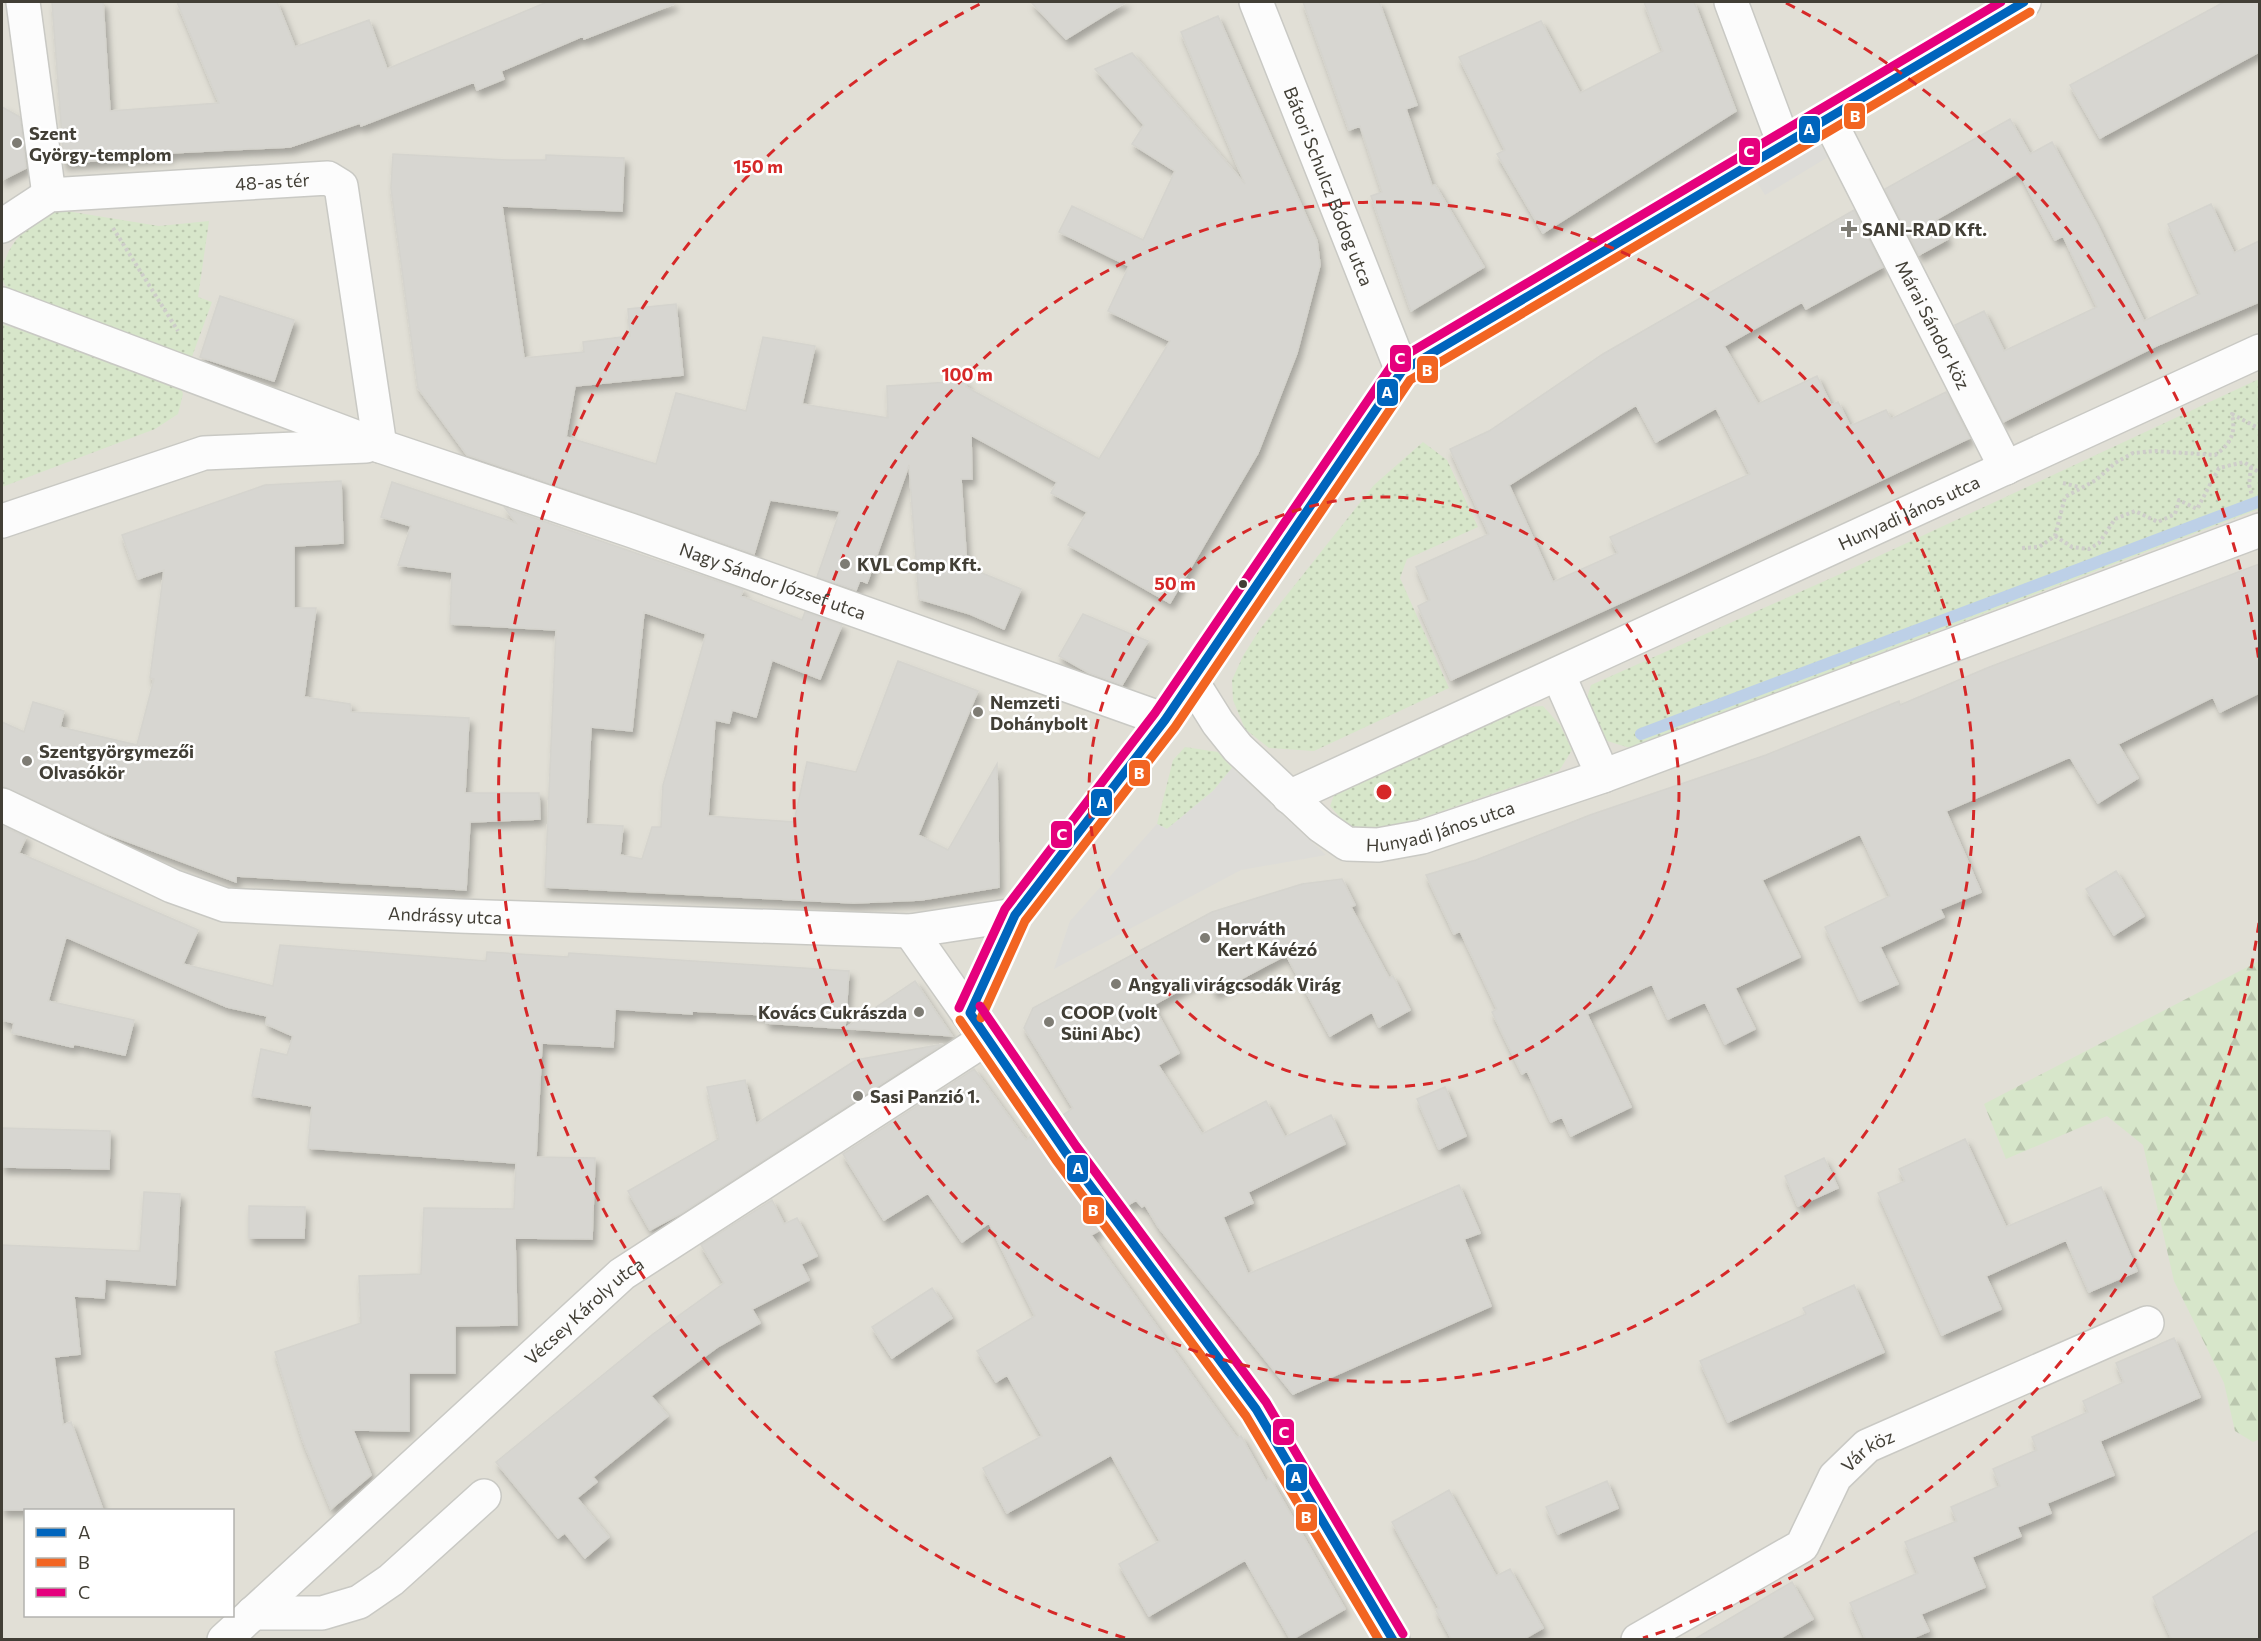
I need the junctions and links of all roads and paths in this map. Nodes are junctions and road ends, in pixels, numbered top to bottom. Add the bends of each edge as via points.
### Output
1 (1256, 2) edge
2 (1731, 2) edge
3 (2024, 2) edge
4 (17, 19) edge
5 (1828, 118) junction
6 (1784, 144) junction
7 (89, 193) junction
8 (49, 195) junction
9 (2, 226) edge
10 (2, 304) edge
11 (181, 335) dead end
12 (2259, 351) edge
13 (1402, 371) junction
14 (2259, 429) edge
15 (380, 446) junction
16 (2251, 467) junction
17 (2006, 468) junction
18 (2259, 473) edge
19 (2257, 517) edge
20 (2, 521) edge
21 (2055, 536) junction
22 (2022, 548) dead end
23 (1558, 674) junction
24 (1191, 680) junction
25 (1165, 720) junction
26 (1603, 776) junction
27 (1289, 797) junction
28 (2, 805) edge
29 (1016, 915) junction
30 (910, 931) junction
31 (978, 1025) junction
32 (2147, 1323) dead end
33 (484, 1496) dead end
34 (253, 1613) junction
35 (224, 1640) edge
36 (1393, 1640) edge
37 (1638, 1640) edge

1 - 13 street, Bátori Schulcz Bódog utca
2 - 6 street
3 - 5 street
4 - 8 street
5 - 6 street
5 - 17 street, Márai Sándor köz
6 - 13 street
7 - 8 street, 48-as tér
7 - 11 path
7 - 15 street, 48-as tér via 328,178 340,186
8 - 9 street
10 - 15 street
12 - 17 street, Hunyadi János utca
13 - 24 street
14 - 21 path via 2232,414 2233,435 2215,455 2133,453 2065,497
15 - 20 street via 204,453
15 - 25 street, Nagy Sándor József utca
16 - 18 path
16 - 19 path via 2249,485
16 - 21 path via 2244,462 2219,468 2198,509 2179,500 2175,514 2158,522 2135,511 2115,519 2099,543 2089,549 2072,548
17 - 23 street, Hunyadi János utca
19 - 26 street, Hunyadi János utca
21 - 22 path via 2038,547
23 - 26 street
23 - 27 street, Hunyadi János utca
24 - 25 street
24 - 27 street, Hunyadi János utca via 1238,748
25 - 29 street
26 - 27 street, Hunyadi János utca via 1422,837 1378,845 1347,844
28 - 30 street, Andrássy utca via 172,886 225,904
29 - 30 street, Andrássy utca
29 - 31 street
30 - 31 street
31 - 34 street, Vécsey Károly utca via 622,1274
31 - 36 street via 1066,1153 1256,1409
32 - 37 street, Vár köz via 1867,1446 1835,1476 1802,1546
33 - 34 street via 391,1580 359,1602 322,1613
34 - 35 street, Vécsey Károly utca

